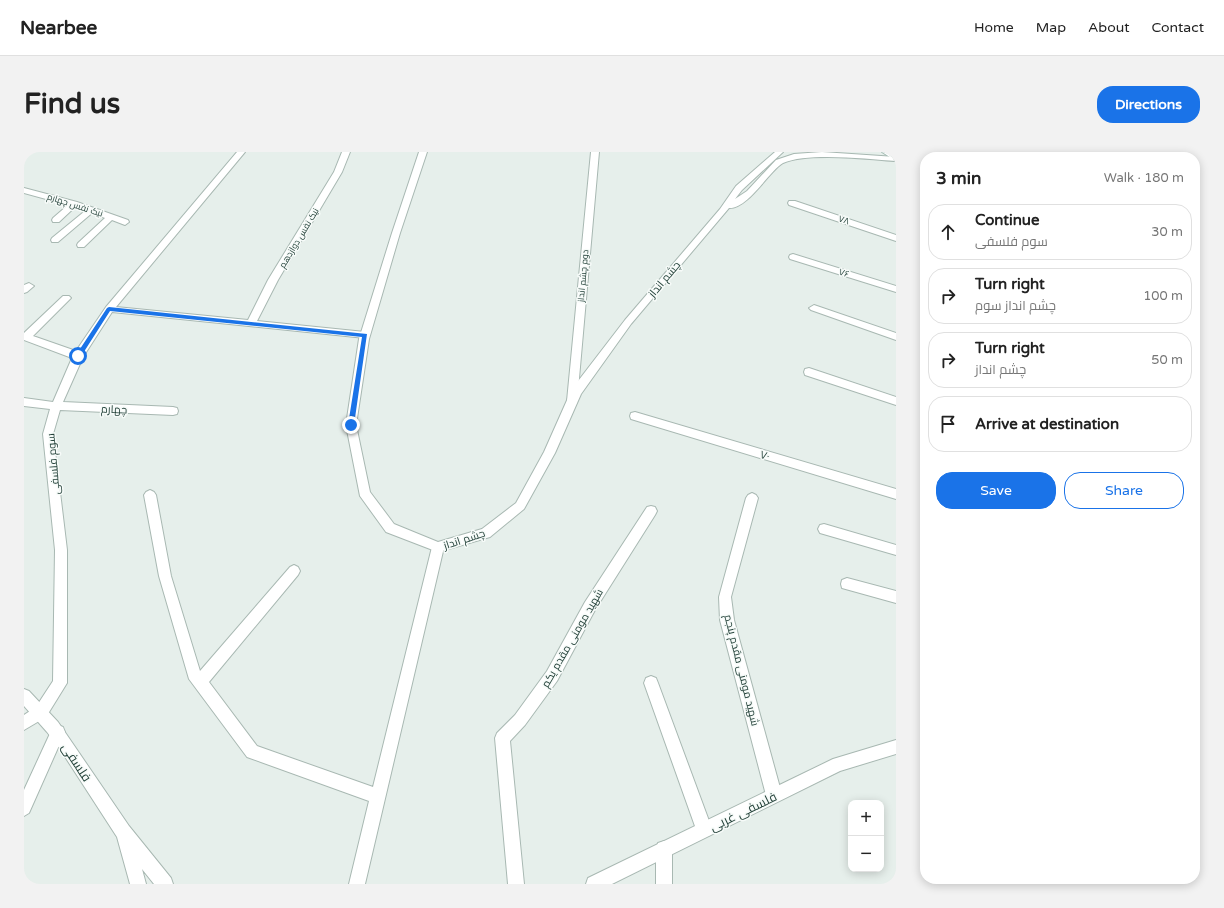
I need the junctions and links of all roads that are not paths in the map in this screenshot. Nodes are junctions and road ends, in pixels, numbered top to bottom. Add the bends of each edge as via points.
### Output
1 (28, 152) edge
2 (241, 152) edge
3 (346, 152) edge
4 (423, 152) edge
5 (595, 152) edge
6 (778, 152) edge
7 (886, 152) edge
8 (24, 155) edge
9 (896, 159) edge
10 (24, 190) edge
11 (792, 203) dead end
12 (74, 204) junction
13 (91, 210) junction
14 (723, 211) junction
15 (110, 217) junction
16 (56, 220) dead end
17 (125, 222) dead end
18 (896, 238) edge
19 (55, 240) dead end
20 (81, 245) dead end
21 (793, 257) dead end
22 (896, 290) edge
23 (66, 298) dead end
24 (814, 308) dead end
25 (109, 309) junction
26 (251, 323) junction
27 (365, 335) junction
28 (25, 337) edge
29 (896, 337) edge
30 (78, 356) junction
31 (808, 372) dead end
32 (572, 401) junction
33 (896, 401) edge
34 (24, 402) edge
35 (56, 406) junction
36 (174, 411) dead end
37 (635, 416) dead end
38 (150, 494) dead end
39 (896, 494) edge
40 (752, 498) dead end
41 (651, 511) dead end
42 (824, 529) dead end
43 (438, 547) junction
44 (896, 550) edge
45 (294, 571) dead end
46 (847, 584) dead end
47 (896, 597) edge
48 (200, 682) junction
49 (651, 683) dead end
50 (24, 696) edge
51 (41, 712) junction
52 (24, 723) edge
53 (58, 732) junction
54 (896, 747) edge
55 (774, 795) junction
56 (378, 797) junction
57 (24, 808) edge
58 (704, 829) junction
59 (123, 832) junction
60 (664, 849) junction
61 (138, 884) edge
62 (165, 884) edge
63 (357, 884) edge
64 (516, 884) edge
65 (594, 884) edge
66 (664, 884) edge

1 - 8 street
2 - 25 street, سوم فلسفی
3 - 26 street, نیک نفس دوازدهم via 338,172
4 - 27 street, چشم انداز
5 - 32 street, دوم چشم انداز
6 - 14 street, چشم انداز via 739,188
7 - 9 street
9 - 14 street, چشم انداز via 817,154 798,156 779,162 750,193
10 - 12 street, نیک نفس چهارم
11 - 18 street, ۷۸
12 - 13 street, نیک نفس چهارم
12 - 16 street
13 - 15 street, نیک نفس چهارم
13 - 19 street
14 - 32 street, چشم انداز via 628,322
15 - 17 street, نیک نفس چهارم
15 - 20 street
21 - 22 street, ۷۶
23 - 28 street
24 - 29 street
25 - 26 street
25 - 30 street, سوم فلسفی
26 - 27 street
27 - 43 street, چشم انداز via 351,425 364,493 390,528
28 - 30 street
30 - 35 street, سوم فلسفی
31 - 33 street
32 - 43 street, چشم انداز via 549,453 520,506 486,533
34 - 35 street, چهارم
35 - 36 street, چهارم
35 - 51 street, سوم فلسفی via 48,434 61,550 60,683
37 - 39 street, ۷۰
38 - 48 street via 166,576 194,674
40 - 55 street, شهید مومنی مقدم پنجم via 725,597 727,620
41 - 64 street, شهید مومنی مقدم یکم via 590,606 552,676 520,720 502,738
42 - 44 street
43 - 56 street
45 - 48 street
46 - 47 street
48 - 56 street via 252,752
49 - 58 street
50 - 51 street, فلسفی
51 - 52 street
51 - 53 street, فلسفی
53 - 57 street
53 - 59 street, فلسفی
54 - 55 street, فلسفی غربی via 838,764
55 - 58 street, فلسفی غربی
56 - 63 street
58 - 60 street, فلسفی غربی
59 - 61 street
59 - 62 street
60 - 65 street, فلسفی غربی
60 - 66 street

